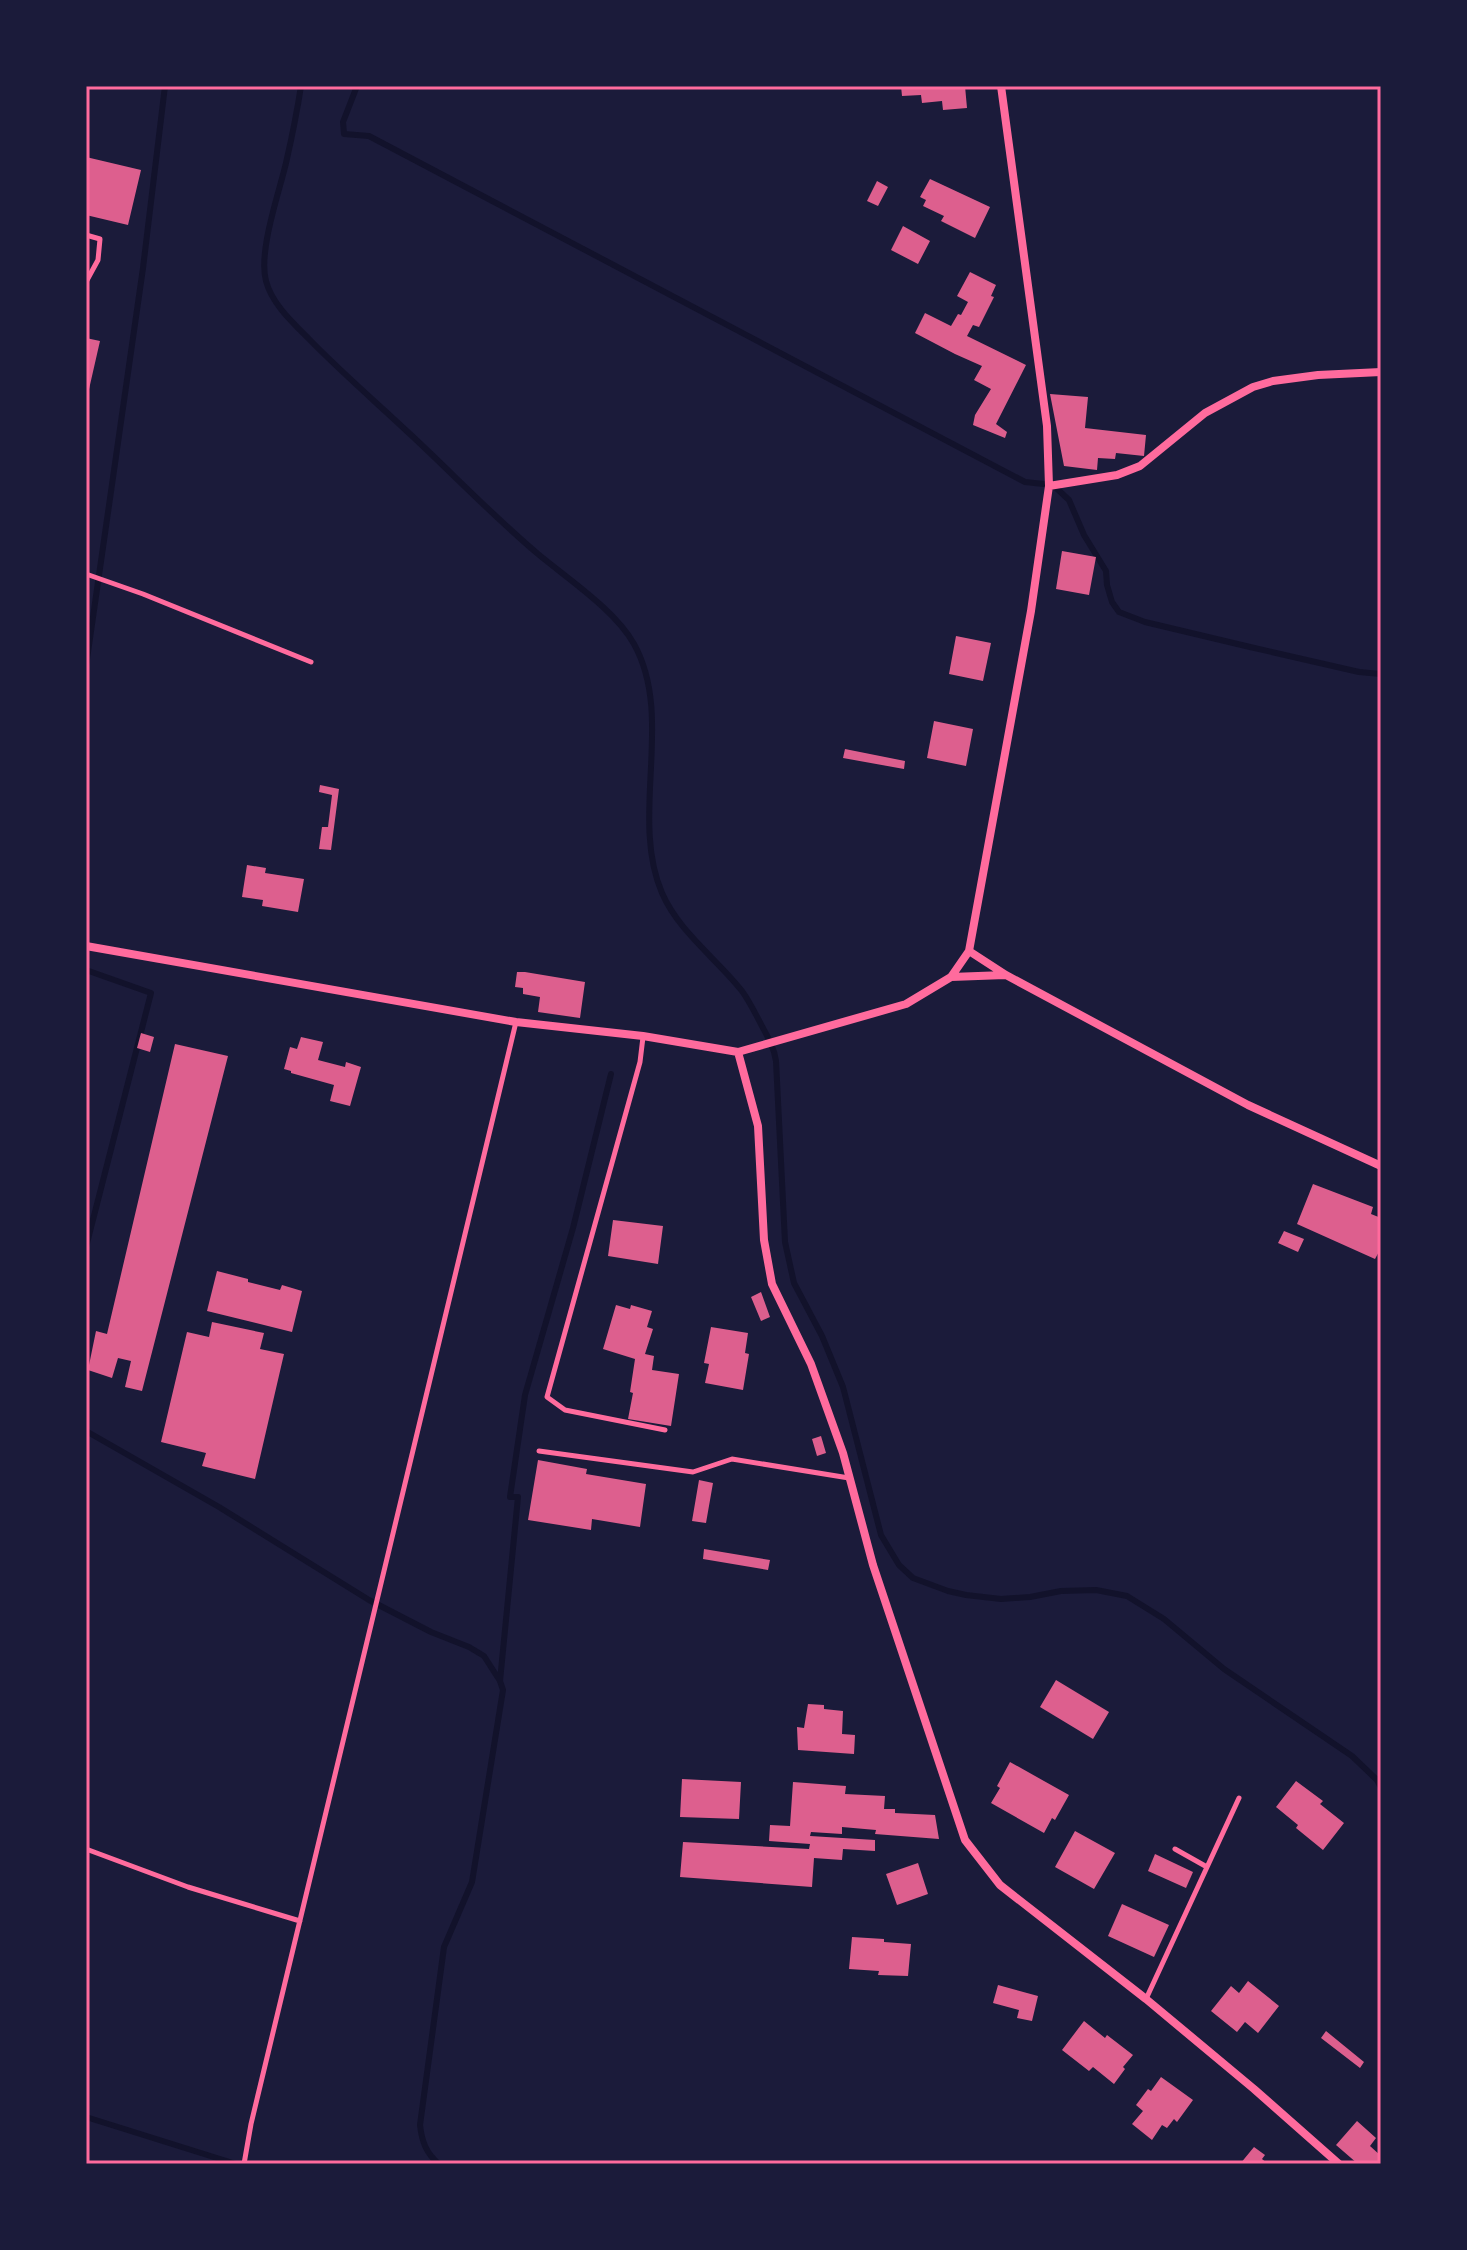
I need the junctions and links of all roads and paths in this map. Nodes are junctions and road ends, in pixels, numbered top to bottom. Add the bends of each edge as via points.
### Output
1 (1001, 86) edge
2 (86, 235) edge
3 (86, 282) edge
4 (1381, 372) edge
5 (1049, 486) junction
6 (87, 574) edge
7 (311, 662) dead end
8 (86, 946) edge
9 (969, 951) junction
10 (1006, 975) junction
11 (951, 977) junction
12 (516, 1022) junction
13 (643, 1036) junction
14 (738, 1052) junction
15 (1381, 1166) edge
16 (665, 1430) dead end
17 (539, 1451) dead end
18 (850, 1478) junction
19 (1239, 1798) dead end
20 (86, 1849) edge
21 (1175, 1849) dead end
22 (1207, 1867) junction
23 (300, 1921) junction
24 (1146, 1999) junction
25 (244, 2164) edge
26 (1339, 2164) edge

1 - 5 street via 1047,426
2 - 3 lane via 100,239 98,260
4 - 5 street via 1318,375 1253,387 1205,413 1140,466
5 - 9 street
6 - 7 lane
8 - 12 street
9 - 10 street
9 - 11 street
10 - 11 street
10 - 15 street via 1248,1105
11 - 14 street via 906,1004
12 - 13 street
12 - 23 lane
13 - 14 street
13 - 16 lane via 547,1397 565,1410
14 - 18 street via 758,1126 764,1240 772,1284 811,1364
17 - 18 lane via 693,1472 732,1459
18 - 24 street via 873,1565 965,1840 1000,1885
19 - 22 lane
20 - 23 lane
21 - 22 lane
22 - 24 lane
23 - 25 lane
24 - 26 street

